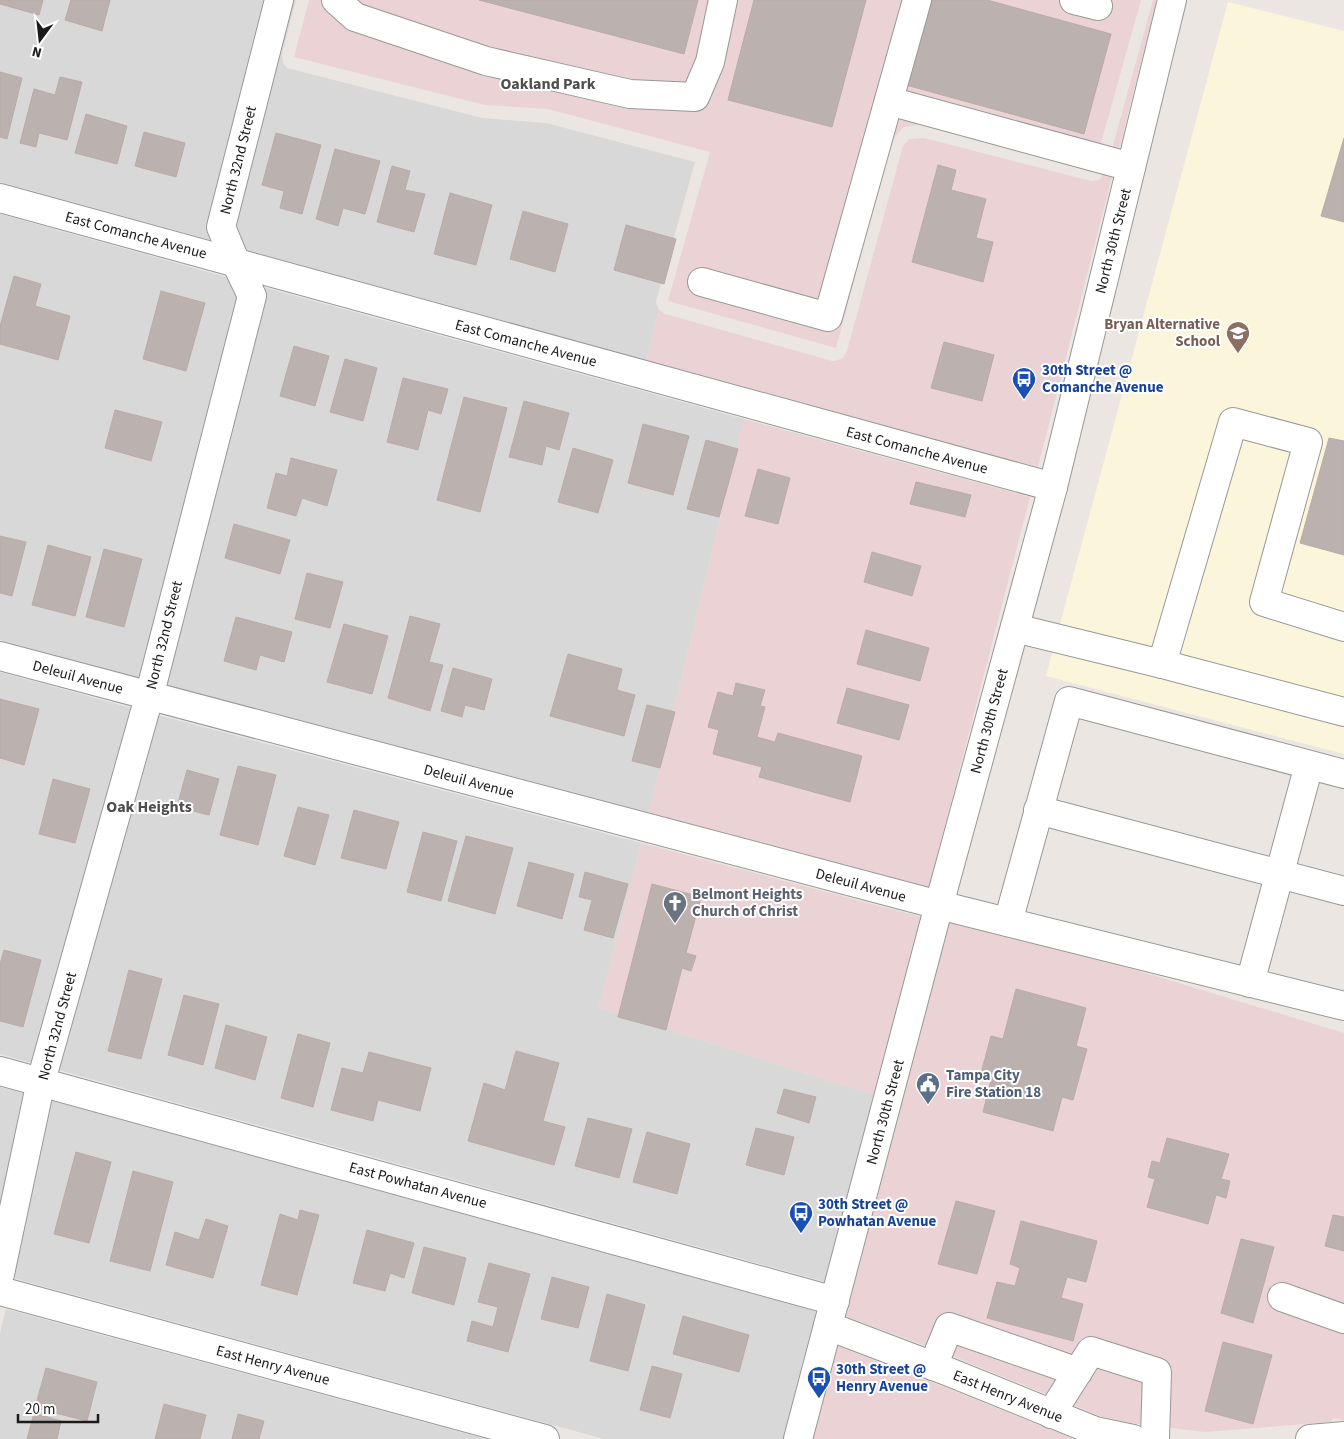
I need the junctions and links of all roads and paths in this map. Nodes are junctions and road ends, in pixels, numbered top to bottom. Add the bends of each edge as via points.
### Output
1 (279, 0) edge
2 (336, 0) edge
3 (723, 0) edge
4 (918, 0) edge
5 (1172, 0) edge
6 (889, 101) junction
7 (1131, 167) junction
8 (0, 198) edge
9 (236, 263) junction
10 (702, 282) dead end
11 (1053, 487) junction
12 (1344, 627) edge
13 (1014, 628) junction
14 (0, 656) edge
15 (1162, 664) junction
16 (149, 697) junction
17 (1344, 712) edge
18 (1309, 765) junction
19 (1344, 774) edge
20 (1038, 810) junction
21 (1280, 874) junction
22 (1344, 891) edge
23 (938, 906) junction
24 (1008, 922) junction
25 (1250, 984) junction
26 (1344, 1006) edge
27 (0, 1070) edge
28 (41, 1081) junction
29 (0, 1274) edge
30 (0, 1291) edge
31 (1282, 1297) dead end
32 (832, 1314) junction
33 (1344, 1319) edge
34 (933, 1366) junction
35 (1078, 1372) junction
36 (1051, 1414) junction
37 (1342, 1437) edge
38 (545, 1439) edge
39 (798, 1439) edge
40 (1133, 1439) edge
41 (1155, 1439) edge
42 (1310, 1439) edge

1 - 9 street, North 32nd Street via 221,227
2 - 3 street via 355,17 486,61 630,94 695,97 710,62
4 - 6 street
5 - 7 street, North 30th Street
6 - 7 street
6 - 10 street via 828,317
7 - 11 street, North 30th Street
8 - 9 street, East Comanche Avenue
9 - 11 street, East Comanche Avenue
9 - 16 street, North 32nd Street via 252,296
11 - 13 street, North 30th Street
12 - 15 street via 1264,602 1308,442 1232,422
13 - 15 street
13 - 23 street, North 30th Street
14 - 16 street, Deleuil Avenue
15 - 17 street
16 - 23 street, Deleuil Avenue
16 - 28 street, North 32nd Street
18 - 19 street
18 - 20 street via 1069,701
18 - 21 street
20 - 21 street
20 - 24 street
21 - 22 street
21 - 25 street
23 - 24 street, Deleuil Avenue
23 - 32 street, North 30th Street
24 - 25 street, Deleuil Avenue
25 - 26 street, Deleuil Avenue
27 - 28 street, East Powhatan Avenue
28 - 29 street, North 32nd Street
28 - 32 street, East Powhatan Avenue
30 - 38 street, East Henry Avenue
31 - 33 street
32 - 34 street, East Henry Avenue
32 - 39 street, North 30th Street
34 - 35 street via 949,1327
34 - 36 street, East Henry Avenue
35 - 36 street
35 - 41 street via 1091,1352 1157,1372
36 - 40 street, East Henry Avenue via 1095,1431
37 - 42 street

